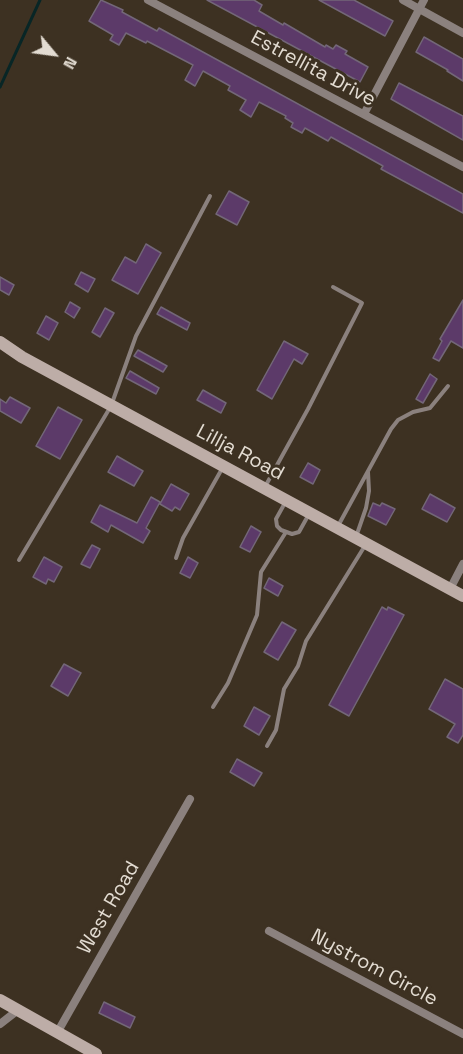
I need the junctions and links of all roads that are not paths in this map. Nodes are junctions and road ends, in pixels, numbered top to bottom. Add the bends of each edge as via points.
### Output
1 (148, 0) edge
2 (403, 0) edge
3 (424, 0) edge
4 (419, 9) junction
5 (463, 33) edge
6 (363, 114) junction
7 (463, 167) edge
8 (210, 196) dead end
9 (333, 287) dead end
10 (0, 342) edge
11 (448, 386) dead end
12 (111, 405) junction
13 (223, 466) junction
14 (368, 471) junction
15 (264, 488) junction
16 (286, 500) junction
17 (310, 513) junction
18 (337, 528) junction
19 (286, 532) junction
20 (361, 541) junction
21 (176, 558) dead end
22 (19, 560) dead end
23 (463, 564) edge
24 (450, 589) junction
25 (463, 596) edge
26 (213, 707) dead end
27 (267, 746) dead end
28 (189, 799) dead end
29 (269, 931) dead end
30 (0, 1000) edge
31 (18, 1010) junction
32 (0, 1024) edge
33 (57, 1033) junction
34 (463, 1034) edge
35 (96, 1054) edge

1 - 6 street, Estrellita Drive
2 - 4 street
3 - 4 street
4 - 5 street
4 - 6 street
6 - 7 street, Estrellita Drive
8 - 12 lane via 136,336
9 - 15 lane via 362,303
10 - 12 street, Lillja Road
11 - 14 lane via 430,408 398,420
12 - 13 street, Lillja Road
12 - 22 lane
13 - 15 street, Lillja Road
13 - 21 lane
14 - 18 lane
14 - 20 lane
15 - 16 street, Lillja Road
16 - 17 street, Lillja Road
16 - 19 lane via 276,519 277,526
17 - 18 street, Lillja Road
17 - 19 lane via 299,532
18 - 20 street, Lillja Road
19 - 26 lane via 261,573 257,615 228,683
20 - 24 street, Lillja Road
20 - 27 lane via 306,641 298,666 284,689 276,730
23 - 24 street
24 - 25 street, Lillja Road
28 - 33 street, West Road
29 - 34 street, Nystrom Circle
30 - 31 street
31 - 32 street
31 - 33 street
33 - 35 street

